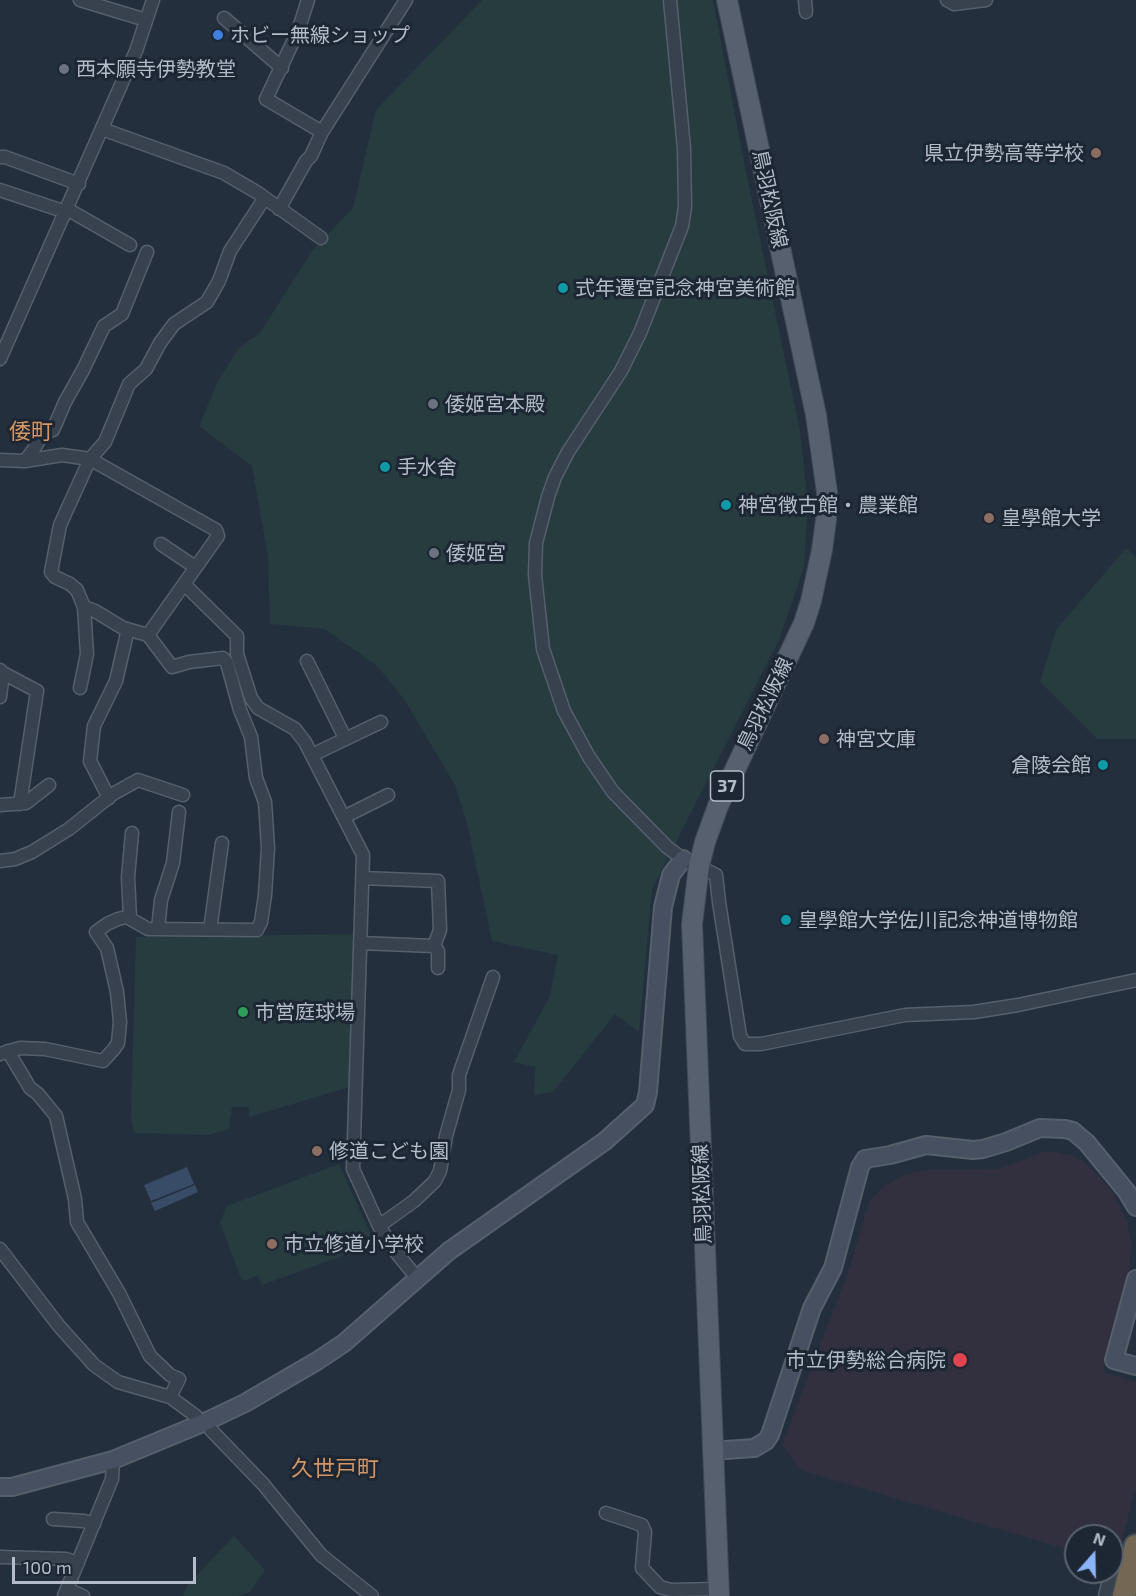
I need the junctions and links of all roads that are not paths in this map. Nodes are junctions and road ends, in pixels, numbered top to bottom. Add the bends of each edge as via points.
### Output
1 (81, 0) edge
2 (153, 0) edge
3 (308, 0) edge
4 (406, 0) edge
5 (670, 0) edge
6 (727, 0) edge
7 (947, 0) edge
8 (986, 0) edge
9 (224, 18) dead end
10 (146, 20) junction
11 (282, 68) junction
12 (102, 129) junction
13 (322, 132) junction
14 (0, 157) edge
15 (79, 184) junction
16 (0, 190) edge
17 (264, 199) junction
18 (279, 209) junction
19 (66, 211) junction
20 (321, 238) dead end
21 (130, 245) dead end
22 (147, 252) dead end
23 (0, 359) edge
24 (90, 459) junction
25 (0, 460) edge
26 (25, 461) junction
27 (161, 544) dead end
28 (195, 567) junction
29 (184, 584) junction
30 (84, 607) junction
31 (128, 629) junction
32 (148, 635) junction
33 (307, 662) dead end
34 (2, 672) edge
35 (80, 688) dead end
36 (0, 697) edge
37 (381, 722) dead end
38 (345, 738) junction
39 (312, 755) junction
40 (49, 784) dead end
41 (183, 795) dead end
42 (388, 795) dead end
43 (109, 798) junction
44 (20, 804) junction
45 (0, 805) edge
46 (179, 812) dead end
47 (344, 817) junction
48 (132, 833) dead end
49 (222, 843) dead end
50 (0, 861) edge
51 (691, 862) junction
52 (362, 878) junction
53 (130, 918) junction
54 (158, 929) junction
55 (210, 930) junction
56 (360, 943) junction
57 (434, 946) junction
58 (438, 968) dead end
59 (493, 977) dead end
60 (1136, 980) edge
61 (4, 1053) edge
62 (1136, 1207) edge
63 (379, 1226) junction
64 (0, 1249) edge
65 (417, 1278) junction
66 (1136, 1280) edge
67 (1136, 1366) edge
68 (170, 1398) junction
69 (196, 1416) dead end
70 (211, 1430) dead end
71 (712, 1451) junction
72 (112, 1460) junction
73 (0, 1487) edge
74 (606, 1513) dead end
75 (53, 1519) dead end
76 (94, 1524) junction
77 (1136, 1546) edge
78 (0, 1557) edge
79 (78, 1563) junction
80 (1124, 1563) edge
81 (66, 1592) edge
82 (719, 1593) edge
83 (83, 1596) edge
84 (372, 1596) edge

1 - 10 street
2 - 10 street
3 - 11 street
4 - 13 street
5 - 51 street via 684,148 685,207 681,226 640,333 555,477 536,543 535,574 543,649 564,711 614,792 652,833
6 - 51 main road, 鳥羽松阪線 / 37 via 816,415 827,492 826,520 817,581 804,623 732,774 705,842
7 - 8 street via 954,4
9 - 11 street
10 - 12 street
11 - 13 street via 266,99
12 - 15 street
12 - 17 street via 224,173
13 - 18 street
14 - 15 street
15 - 19 street
16 - 19 street
17 - 18 street
17 - 24 street via 230,251 207,302 174,324 146,369 129,384 105,442
18 - 20 street
19 - 21 street
19 - 23 street
22 - 26 street via 122,314 104,326 53,430 43,433
24 - 26 street via 62,455
24 - 28 street via 216,530 218,536
24 - 30 street via 60,525 51,572 77,590
25 - 26 street
27 - 28 street
28 - 29 street
29 - 32 street
29 - 39 street via 237,636 237,654 246,686 258,708 295,729
30 - 31 street
30 - 35 street via 87,654
31 - 32 street
31 - 43 street via 116,681 94,726 90,761
32 - 55 street via 172,667 223,658 227,663 251,737 256,778 265,802 268,848 261,922 257,930
33 - 38 street
34 - 36 street
34 - 44 street via 37,691
37 - 38 street
38 - 39 street
39 - 47 street
40 - 44 street via 27,803
41 - 43 street via 138,780
42 - 47 street
43 - 50 street via 32,852
44 - 45 street
46 - 54 street via 173,863 161,900
47 - 52 street via 363,855
48 - 53 street
49 - 55 street
51 - 60 street via 716,875 740,1036 745,1044 905,1015 974,1012 1018,1005
51 - 65 street via 671,875 663,907 645,1105 604,1141
51 - 71 main road, 鳥羽松阪線 / 37
52 - 56 street
52 - 57 street via 438,882 440,930
53 - 54 street via 148,929
53 - 61 street via 118,919 96,932 106,948 117,992 118,1043 110,1055 103,1061 45,1049 20,1048
54 - 55 street
56 - 57 street
56 - 63 street via 352,1158 356,1177
57 - 58 street via 438,951
59 - 63 street via 459,1076 440,1171 414,1201
61 - 68 street via 56,1116 77,1222 150,1356 179,1379
62 - 71 street via 1087,1143 1065,1129 1040,1128 983,1149 926,1145 865,1159 833,1268 812,1308 771,1435 754,1448
63 - 65 street
64 - 68 street via 94,1365 118,1382
65 - 72 street via 345,1343 317,1362 245,1403
66 - 67 street via 1114,1360
68 - 69 street
70 - 84 street via 263,1484 321,1555
71 - 82 main road, 鳥羽松阪線 / 37
72 - 73 street
72 - 76 street via 112,1479
74 - 82 street via 642,1525 642,1568 660,1587
75 - 76 street
76 - 79 street
77 - 80 highway
78 - 79 street via 66,1559
79 - 81 street
81 - 83 street

